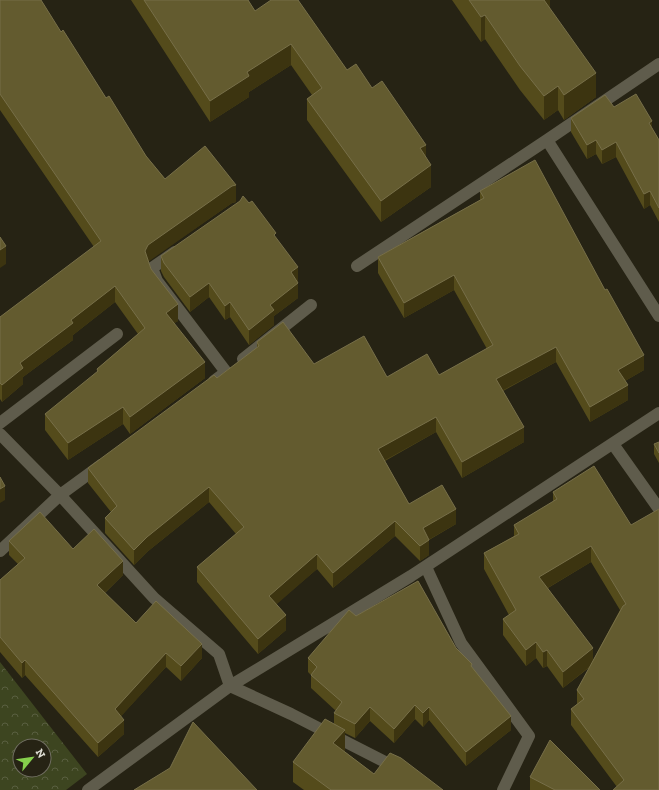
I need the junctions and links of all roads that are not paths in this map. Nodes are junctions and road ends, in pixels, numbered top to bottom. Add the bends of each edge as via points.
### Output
1 (659, 64) edge
2 (547, 140) junction
3 (184, 245) edge
4 (357, 266) dead end
5 (311, 305) dead end
6 (659, 316) edge
7 (117, 334) dead end
8 (226, 372) junction
9 (207, 386) edge
10 (659, 413) edge
11 (0, 423) edge
12 (1, 437) edge
13 (613, 444) junction
14 (111, 457) edge
15 (60, 495) junction
16 (659, 509) edge
17 (0, 551) edge
18 (426, 567) junction
19 (230, 686) junction
20 (405, 772) edge
21 (88, 790) edge
22 (503, 790) edge

1 - 2 street
2 - 4 street
2 - 6 street
3 - 8 street via 152,268 157,281
5 - 8 street
7 - 11 street
8 - 9 street
10 - 13 street
12 - 15 street
13 - 16 street
13 - 18 street
14 - 15 street
15 - 17 street
15 - 19 street via 154,598 219,654
18 - 19 street
18 - 22 street via 461,643 529,736
19 - 20 street
19 - 21 street

